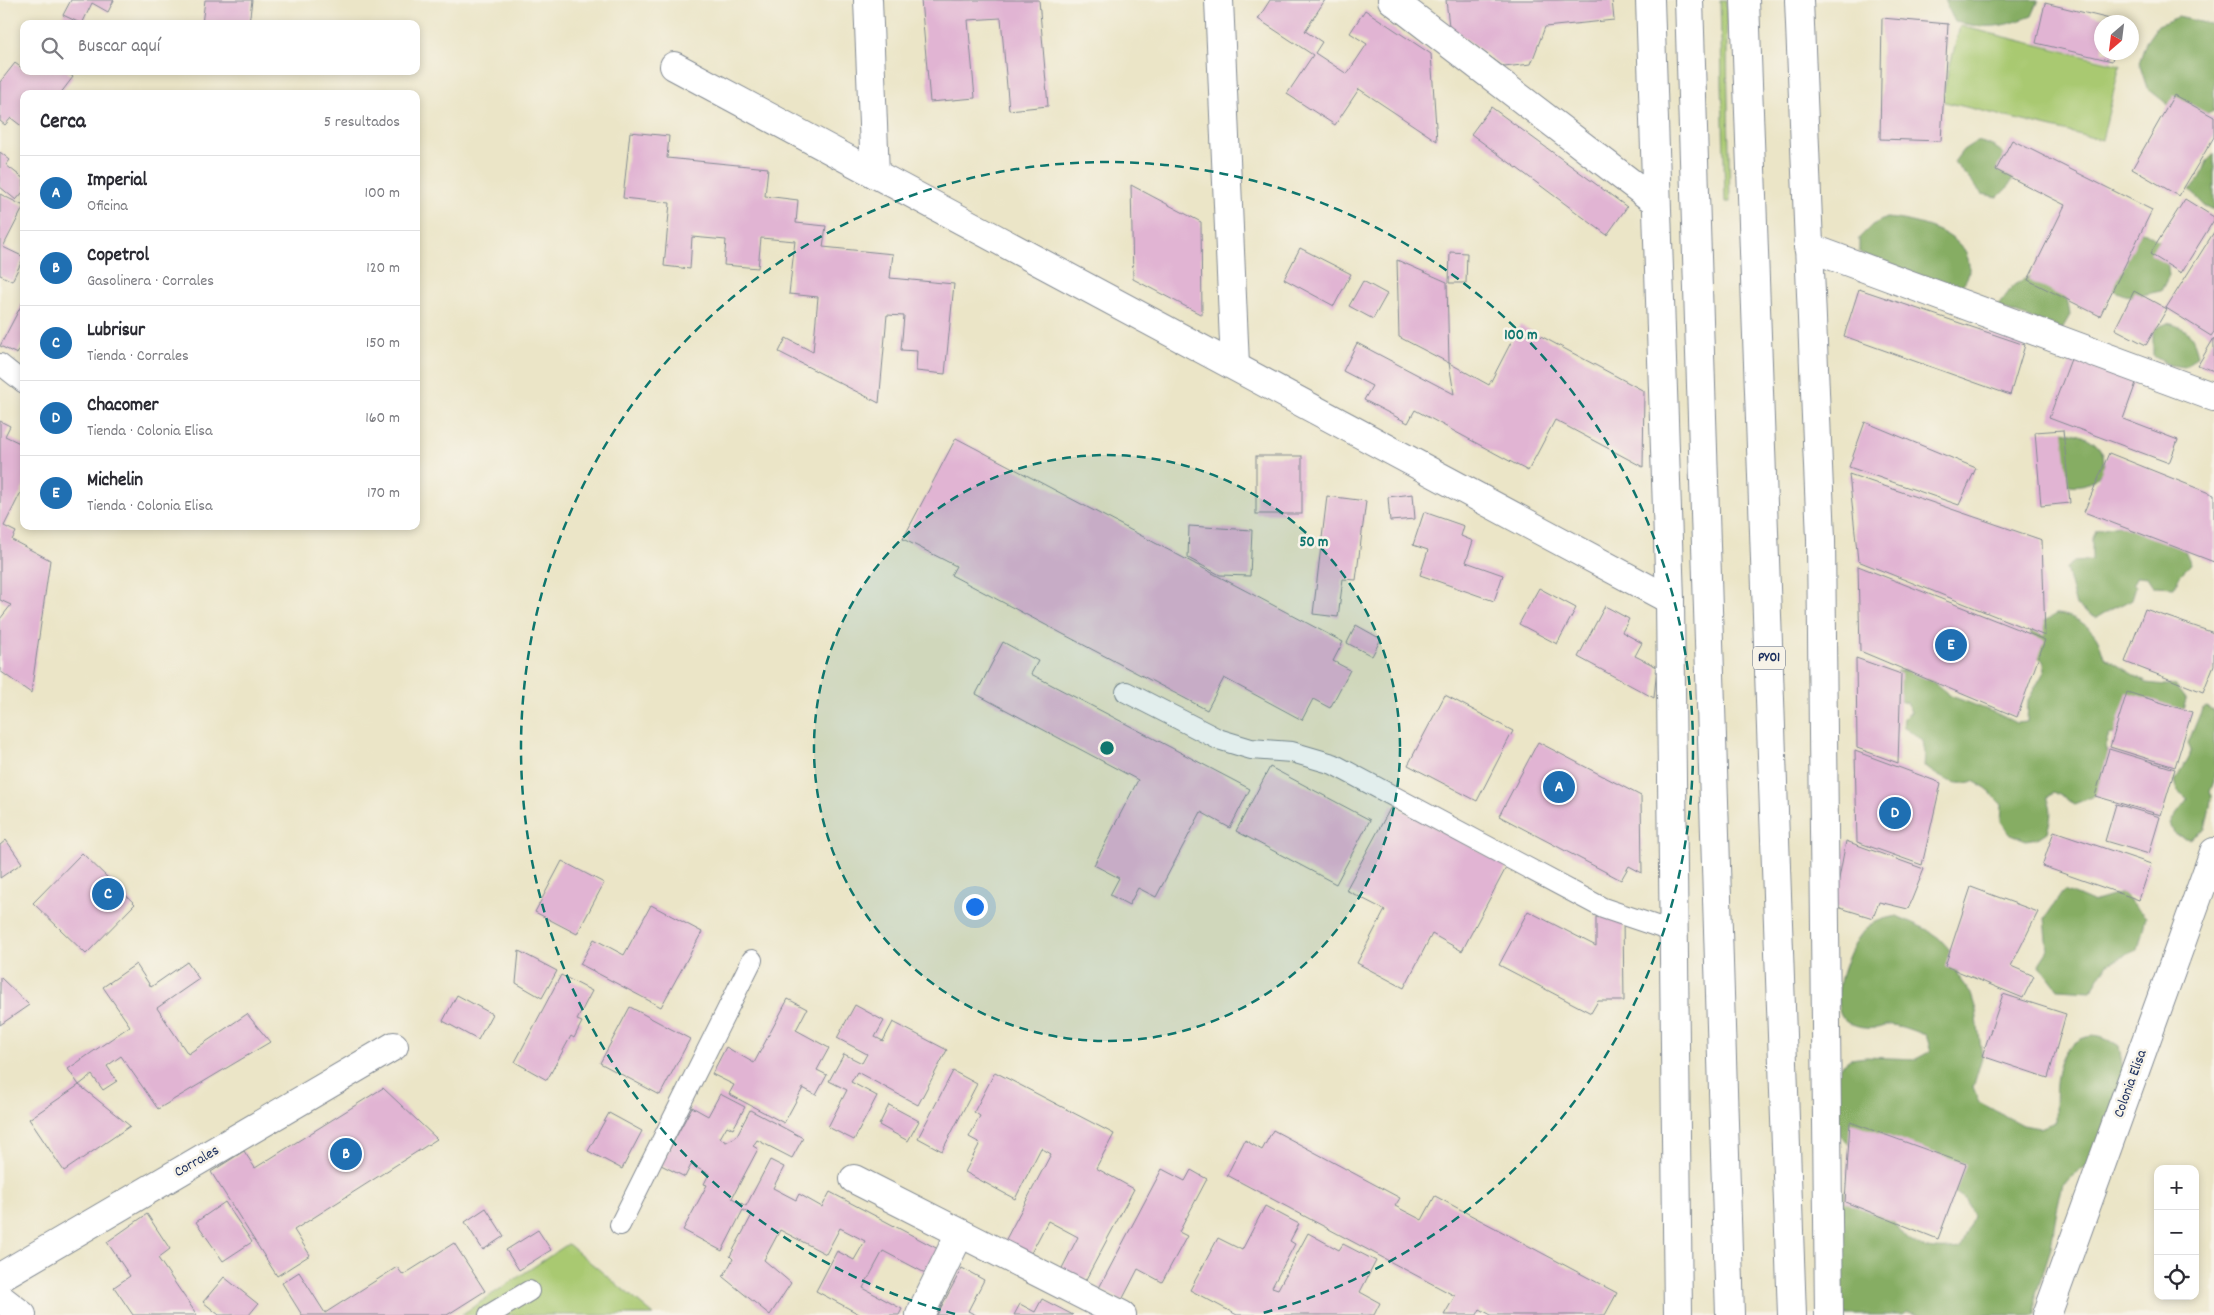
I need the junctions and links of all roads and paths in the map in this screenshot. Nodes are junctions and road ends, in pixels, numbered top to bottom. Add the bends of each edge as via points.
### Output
1 (868, 0) edge
2 (1219, 0) edge
3 (1392, 0) edge
4 (1650, 0) edge
5 (1689, 0) edge
6 (1746, 0) edge
7 (1799, 0) edge
8 (674, 66) dead end
9 (875, 174) junction
10 (1656, 202) junction
11 (1808, 247) junction
12 (0, 364) edge
13 (1235, 365) junction
14 (20, 380) edge
15 (2214, 397) edge
16 (1670, 600) junction
17 (1126, 692) dead end
18 (2214, 852) edge
19 (1674, 932) junction
20 (752, 960) dead end
21 (394, 1046) dead end
22 (854, 1179) dead end
23 (620, 1225) dead end
24 (960, 1233) junction
25 (0, 1277) edge
26 (529, 1291) dead end
27 (0, 1298) edge
28 (22, 1315) edge
29 (489, 1315) edge
30 (920, 1315) edge
31 (1122, 1315) edge
32 (1678, 1315) edge
33 (1730, 1315) edge
34 (1792, 1315) edge
35 (1829, 1315) edge
36 (2047, 1315) edge

1 - 9 main road
2 - 13 main road
3 - 10 main road
4 - 10 main road
5 - 33 main road
6 - 34 main road, PY01
7 - 11 main road
8 - 9 main road
9 - 13 main road
10 - 16 main road
11 - 15 main road
11 - 35 main road via 1821,539
12 - 14 lane
13 - 16 main road
16 - 19 main road
17 - 19 lane via 1218,739 1251,749 1292,752 1333,764 1603,908
18 - 36 main road, Colonia Elisa
19 - 32 main road
20 - 23 lane
21 - 25 main road, Corrales
22 - 24 main road
24 - 30 main road
24 - 31 main road
26 - 29 lane
27 - 28 main road

